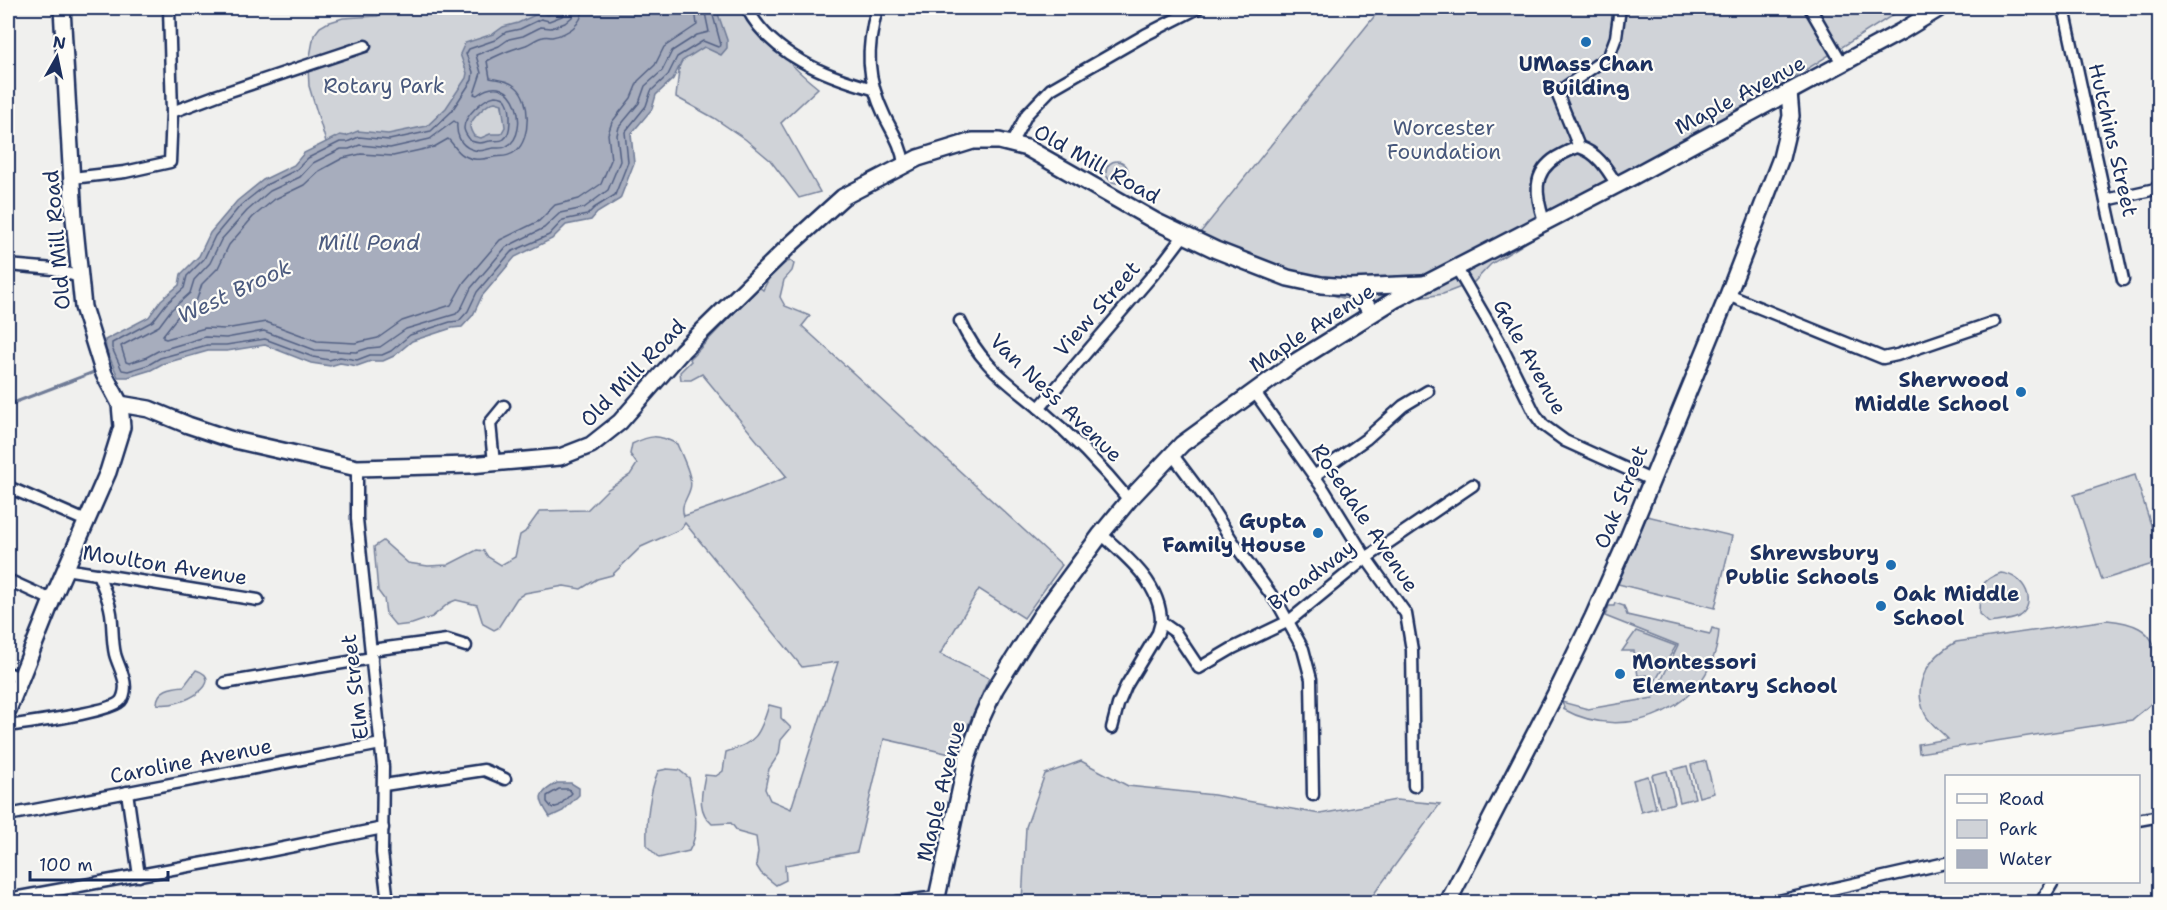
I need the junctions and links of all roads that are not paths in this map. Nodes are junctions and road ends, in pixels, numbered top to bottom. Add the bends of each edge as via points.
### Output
1 (62, 8) edge
2 (169, 8) edge
3 (747, 8) edge
4 (877, 8) edge
5 (1198, 8) edge
6 (1620, 8) edge
7 (1810, 8) edge
8 (1940, 8) edge
9 (2064, 8) edge
10 (365, 46) dead end
11 (1842, 63) junction
12 (873, 89) junction
13 (1789, 92) junction
14 (172, 112) junction
15 (1012, 142) junction
16 (1579, 147) junction
17 (904, 164) junction
18 (72, 178) junction
19 (1617, 185) junction
20 (2160, 188) edge
21 (2106, 200) junction
22 (1545, 221) junction
23 (1184, 235) junction
24 (8, 265) edge
25 (1456, 267) junction
26 (79, 277) junction
27 (2123, 280) dead end
28 (1423, 284) junction
29 (1349, 287) junction
30 (1375, 287) junction
31 (1728, 295) junction
32 (1386, 305) junction
33 (1371, 313) junction
34 (960, 321) dead end
35 (1994, 322) dead end
36 (1254, 391) junction
37 (1428, 391) dead end
38 (120, 404) junction
39 (504, 406) dead end
40 (1039, 408) junction
41 (1172, 454) junction
42 (494, 463) junction
43 (357, 468) junction
44 (1314, 476) junction
45 (1651, 480) junction
46 (1473, 485) dead end
47 (8, 487) edge
48 (1130, 500) junction
49 (86, 521) junction
50 (1101, 534) junction
51 (1366, 558) junction
52 (65, 569) junction
53 (98, 574) junction
54 (8, 580) edge
55 (52, 600) junction
56 (258, 600) dead end
57 (1289, 621) junction
58 (1161, 622) junction
59 (466, 646) dead end
60 (371, 654) junction
61 (14, 675) edge
62 (225, 683) dead end
63 (8, 710) edge
64 (8, 726) edge
65 (1112, 728) dead end
66 (381, 744) junction
67 (505, 779) dead end
68 (384, 785) junction
69 (1414, 786) dead end
70 (127, 792) junction
71 (1313, 795) dead end
72 (8, 814) edge
73 (2160, 816) edge
74 (2140, 820) edge
75 (382, 828) junction
76 (1945, 863) edge
77 (139, 876) junction
78 (2052, 883) edge
79 (8, 899) edge
80 (937, 900) edge
81 (388, 903) edge
82 (897, 903) edge
83 (1448, 903) edge
84 (1774, 903) edge
85 (2042, 903) edge

1 - 18 street, Old Mill Road
2 - 14 street
3 - 12 street via 766,34 810,66
4 - 12 street via 870,59
5 - 15 street via 1051,89 1027,114
6 - 16 street via 1609,56 1557,93
7 - 11 street
8 - 11 street, Maple Avenue
9 - 21 street, Hutchins Street
10 - 14 street
11 - 13 street, Maple Avenue
12 - 17 street via 902,148
13 - 19 street, Maple Avenue
13 - 31 street, Oak Street via 1791,116 1786,143
14 - 18 street via 170,162
15 - 17 street, Old Mill Road via 960,143
15 - 23 street, Old Mill Road
16 - 19 street via 1600,160
16 - 22 street via 1549,162 1539,177 1538,196
17 - 42 street, Old Mill Road via 833,205 682,351 601,438 560,458
18 - 26 street, Old Mill Road
19 - 22 street, Maple Avenue
20 - 21 street
21 - 27 street, Hutchins Street
22 - 25 street, Maple Avenue
23 - 29 street, Old Mill Road via 1288,278
23 - 40 street, View Street
24 - 26 street via 54,269
25 - 28 street, Maple Avenue
25 - 45 street, Gale Avenue via 1544,425 1565,441
26 - 38 street, Old Mill Road via 90,333
28 - 30 street, Old Mill Road
28 - 32 street, Maple Avenue
29 - 30 street, Old Mill Road
29 - 33 street
30 - 32 street
31 - 35 street via 1883,358
31 - 45 street, Oak Street
32 - 33 street, Maple Avenue
33 - 36 street, Maple Avenue
34 - 40 street, Van Ness Avenue via 990,368
36 - 41 street, Maple Avenue
36 - 44 street, Rosedale Avenue
37 - 44 street
38 - 43 street, Old Mill Road via 149,409 230,439
38 - 49 street via 120,437
39 - 42 street via 490,423
40 - 48 street, Van Ness Avenue via 1103,468
41 - 48 street, Maple Avenue
41 - 57 street
42 - 43 street, Old Mill Road
43 - 60 street, Elm Street via 357,519
44 - 51 street, Rosedale Avenue
45 - 83 street, Oak Street via 1593,617
46 - 51 street, Broadway
47 - 49 street
48 - 50 street, Maple Avenue
49 - 52 street
50 - 58 street via 1146,580 1158,602
50 - 80 street, Maple Avenue via 1032,628 988,703 963,772
51 - 57 street, Broadway
51 - 69 street, Rosedale Avenue via 1400,603 1408,622
52 - 53 street, Moulton Avenue
52 - 55 street
53 - 56 street, Moulton Avenue
53 - 64 street via 109,604 116,658 125,682 123,696 105,709
54 - 55 street
55 - 61 street
57 - 58 street, Broadway via 1200,668 1175,632
57 - 71 street via 1310,669
58 - 65 street via 1126,686
59 - 60 street via 447,640
60 - 62 street
60 - 66 street, Elm Street
61 - 63 street
66 - 68 street, Elm Street
66 - 70 street, Caroline Avenue
67 - 68 street via 484,770
68 - 75 street, Elm Street
70 - 72 street, Caroline Avenue
70 - 77 street
73 - 74 street
75 - 77 street
75 - 81 street, Elm Street
76 - 84 street
77 - 79 street
78 - 85 street
80 - 82 street

